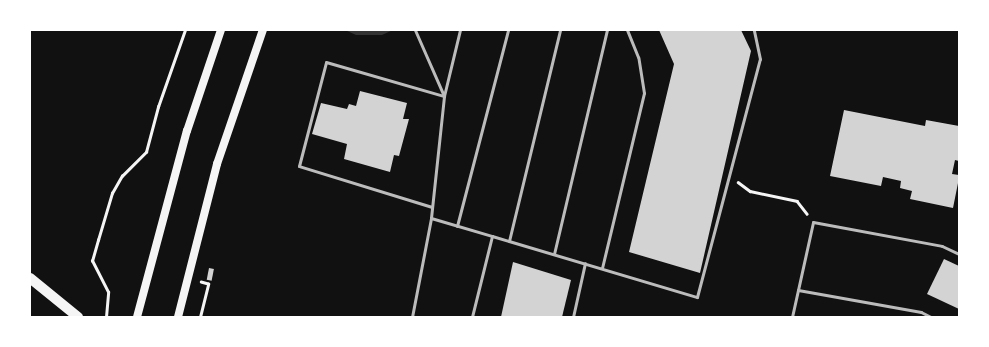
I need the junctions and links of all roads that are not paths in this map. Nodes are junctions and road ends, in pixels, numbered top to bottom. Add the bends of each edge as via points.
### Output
1 (221, 30) edge
2 (262, 30) edge
3 (415, 30) edge
4 (460, 30) edge
5 (508, 30) edge
6 (560, 30) edge
7 (607, 30) edge
8 (627, 30) edge
9 (754, 30) edge
10 (444, 96) junction
11 (432, 207) junction
12 (431, 218) junction
13 (457, 226) junction
14 (492, 236) junction
15 (509, 241) junction
16 (554, 254) junction
17 (959, 254) edge
18 (585, 264) junction
19 (602, 268) junction
20 (30, 278) edge
21 (798, 290) junction
22 (78, 317) edge
23 (137, 317) edge
24 (178, 317) edge
25 (412, 317) edge
26 (472, 317) edge
27 (572, 317) edge
28 (792, 317) edge
29 (932, 317) edge

1 - 23 main road via 187,131
2 - 24 main road via 218,164
3 - 10 lane
4 - 10 lane
5 - 13 lane
6 - 15 lane
7 - 16 lane
8 - 19 lane via 638,57 644,93
9 - 19 lane via 760,59 698,297
10 - 11 lane
10 - 11 lane via 326,62 299,166
11 - 12 lane
12 - 13 lane
12 - 25 lane
13 - 14 lane
14 - 15 lane
14 - 26 lane
15 - 16 lane
16 - 18 lane
17 - 21 lane via 942,246 813,222
18 - 19 lane
18 - 27 lane
20 - 22 main road
21 - 28 lane
21 - 29 lane via 921,312

